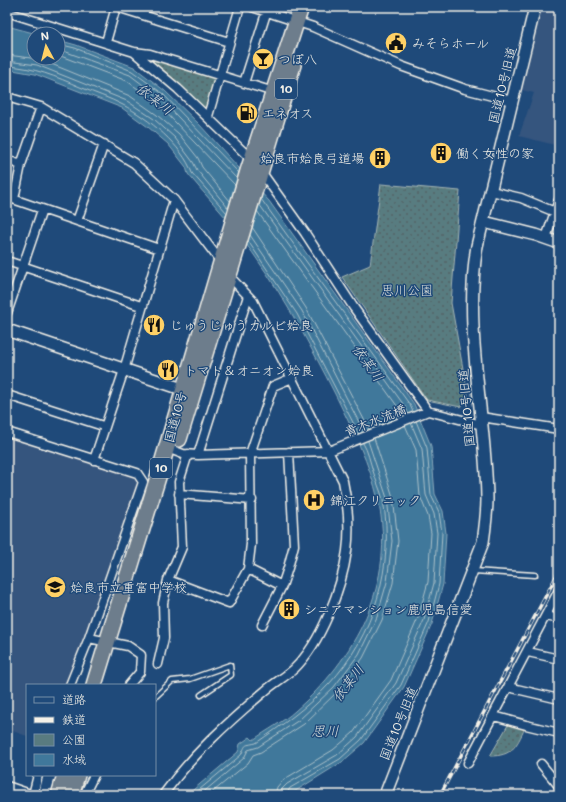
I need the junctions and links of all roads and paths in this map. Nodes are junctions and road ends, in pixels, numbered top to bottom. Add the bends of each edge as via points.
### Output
1 (116, 7) edge
2 (240, 7) edge
3 (252, 7) edge
4 (310, 7) edge
5 (535, 7) edge
6 (267, 9) edge
7 (7, 12) edge
8 (301, 17) edge
9 (106, 42) junction
10 (229, 42) junction
11 (134, 52) junction
12 (219, 76) junction
13 (244, 83) junction
14 (274, 92) junction
15 (7, 97) edge
16 (512, 101) junction
17 (41, 107) junction
18 (208, 116) junction
19 (104, 144) junction
20 (7, 160) edge
21 (21, 165) junction
22 (254, 170) junction
23 (491, 191) junction
24 (10, 198) edge
25 (174, 200) junction
26 (559, 200) edge
27 (42, 210) junction
28 (555, 212) junction
29 (77, 221) junction
30 (484, 222) junction
31 (546, 238) junction
32 (559, 243) edge
33 (159, 249) junction
34 (227, 256) junction
35 (7, 261) edge
36 (23, 267) junction
37 (229, 276) junction
38 (248, 296) junction
39 (141, 306) junction
40 (7, 313) edge
41 (7, 330) edge
42 (124, 370) junction
43 (292, 378) junction
44 (188, 392) junction
45 (7, 395) edge
46 (426, 412) junction
47 (482, 421) junction
48 (103, 426) junction
49 (559, 429) edge
50 (7, 432) edge
51 (331, 450) junction
52 (177, 451) junction
53 (289, 452) junction
54 (198, 454) junction
55 (250, 454) junction
56 (94, 460) junction
57 (179, 494) junction
58 (252, 500) junction
59 (248, 569) junction
60 (473, 571) junction
61 (535, 575) dead end
62 (168, 580) junction
63 (282, 586) junction
64 (559, 590) edge
65 (546, 616) junction
66 (559, 619) edge
67 (262, 625) dead end
68 (89, 638) junction
69 (113, 643) junction
70 (528, 652) junction
71 (559, 659) edge
72 (158, 664) dead end
73 (70, 684) edge
74 (94, 684) edge
75 (105, 684) edge
76 (130, 684) edge
77 (508, 687) junction
78 (201, 695) dead end
79 (156, 696) edge
80 (559, 699) edge
81 (494, 716) junction
82 (559, 732) edge
83 (468, 763) dead end
84 (541, 764) dead end
85 (38, 776) edge
86 (66, 776) edge
87 (77, 776) edge
88 (94, 776) edge
89 (7, 786) edge
90 (559, 786) edge
91 (33, 795) edge
92 (59, 795) edge
93 (71, 795) edge
94 (84, 795) edge
95 (163, 795) edge
96 (385, 795) edge

1 - 9 street
1 - 10 street
2 - 10 street
3 - 6 street
4 - 8 highway, 国道10号 / 10
5 - 16 street, 国道10号旧道
6 - 8 street
6 - 13 street
7 - 9 street
8 - 14 highway, 国道10号 / 10
8 - 16 street via 401,66 465,89
8 - 22 highway, 国道10号 / 10
9 - 11 street
10 - 12 street
11 - 12 street via 150,54
11 - 18 street
12 - 13 street
12 - 18 street
13 - 14 street
14 - 22 highway, 国道10号 / 10
15 - 17 street
16 - 23 street, 国道10号旧道
17 - 19 street
17 - 21 street
18 - 22 street
19 - 25 street via 134,163
19 - 29 street
20 - 21 street
21 - 24 street
22 - 34 highway, 国道10号 / 10
22 - 46 street via 305,233
23 - 28 street via 521,198
23 - 30 street, 国道10号旧道
24 - 27 street
25 - 33 street
25 - 34 street
26 - 28 street
27 - 29 street
27 - 36 street
28 - 31 street
29 - 33 street
30 - 31 street
30 - 47 street, 国道10号旧道 via 473,272 472,314
31 - 32 street
33 - 39 street
34 - 37 highway, 国道10号 / 10
34 - 44 highway, 国道10号 / 10
35 - 36 street
36 - 39 street
36 - 40 street
37 - 38 street
37 - 44 highway, 国道10号 / 10
38 - 43 street
38 - 54 street
39 - 42 street
41 - 42 street
42 - 44 street
42 - 48 street
43 - 51 street
43 - 55 street via 273,386
44 - 52 highway, 国道10号 / 10
45 - 48 street
46 - 47 street
46 - 51 street, 青木水流橋
47 - 49 street
47 - 60 street, 国道10号旧道 via 487,500 483,542
48 - 56 street
50 - 56 street
51 - 53 street
51 - 95 street via 343,482 348,519 347,551 326,620 315,642 294,669 269,686 222,727 182,768
52 - 54 street
52 - 57 street
52 - 69 highway, 国道10号 / 10
53 - 55 street
53 - 63 street via 294,545
54 - 55 street
55 - 58 street
56 - 68 street via 137,473 143,482
57 - 58 street
57 - 62 street via 182,547
58 - 59 street
59 - 62 street via 229,603
59 - 63 street
60 - 61 lane
60 - 96 street, 国道10号旧道
62 - 72 street via 163,603 164,638
63 - 67 street
64 - 65 street
65 - 66 street
65 - 70 street
68 - 69 street
68 - 73 street
69 - 74 highway, 国道10号 / 10
69 - 75 highway, 国道10号 / 10
69 - 76 street via 128,646 141,655 140,672
70 - 71 street
70 - 77 street
77 - 80 street
77 - 81 street
78 - 79 lane via 231,675 230,665 190,679 172,681
81 - 82 street
81 - 83 street
84 - 90 street
85 - 91 street
86 - 92 highway
87 - 93 highway
88 - 94 street
89 - 91 street

